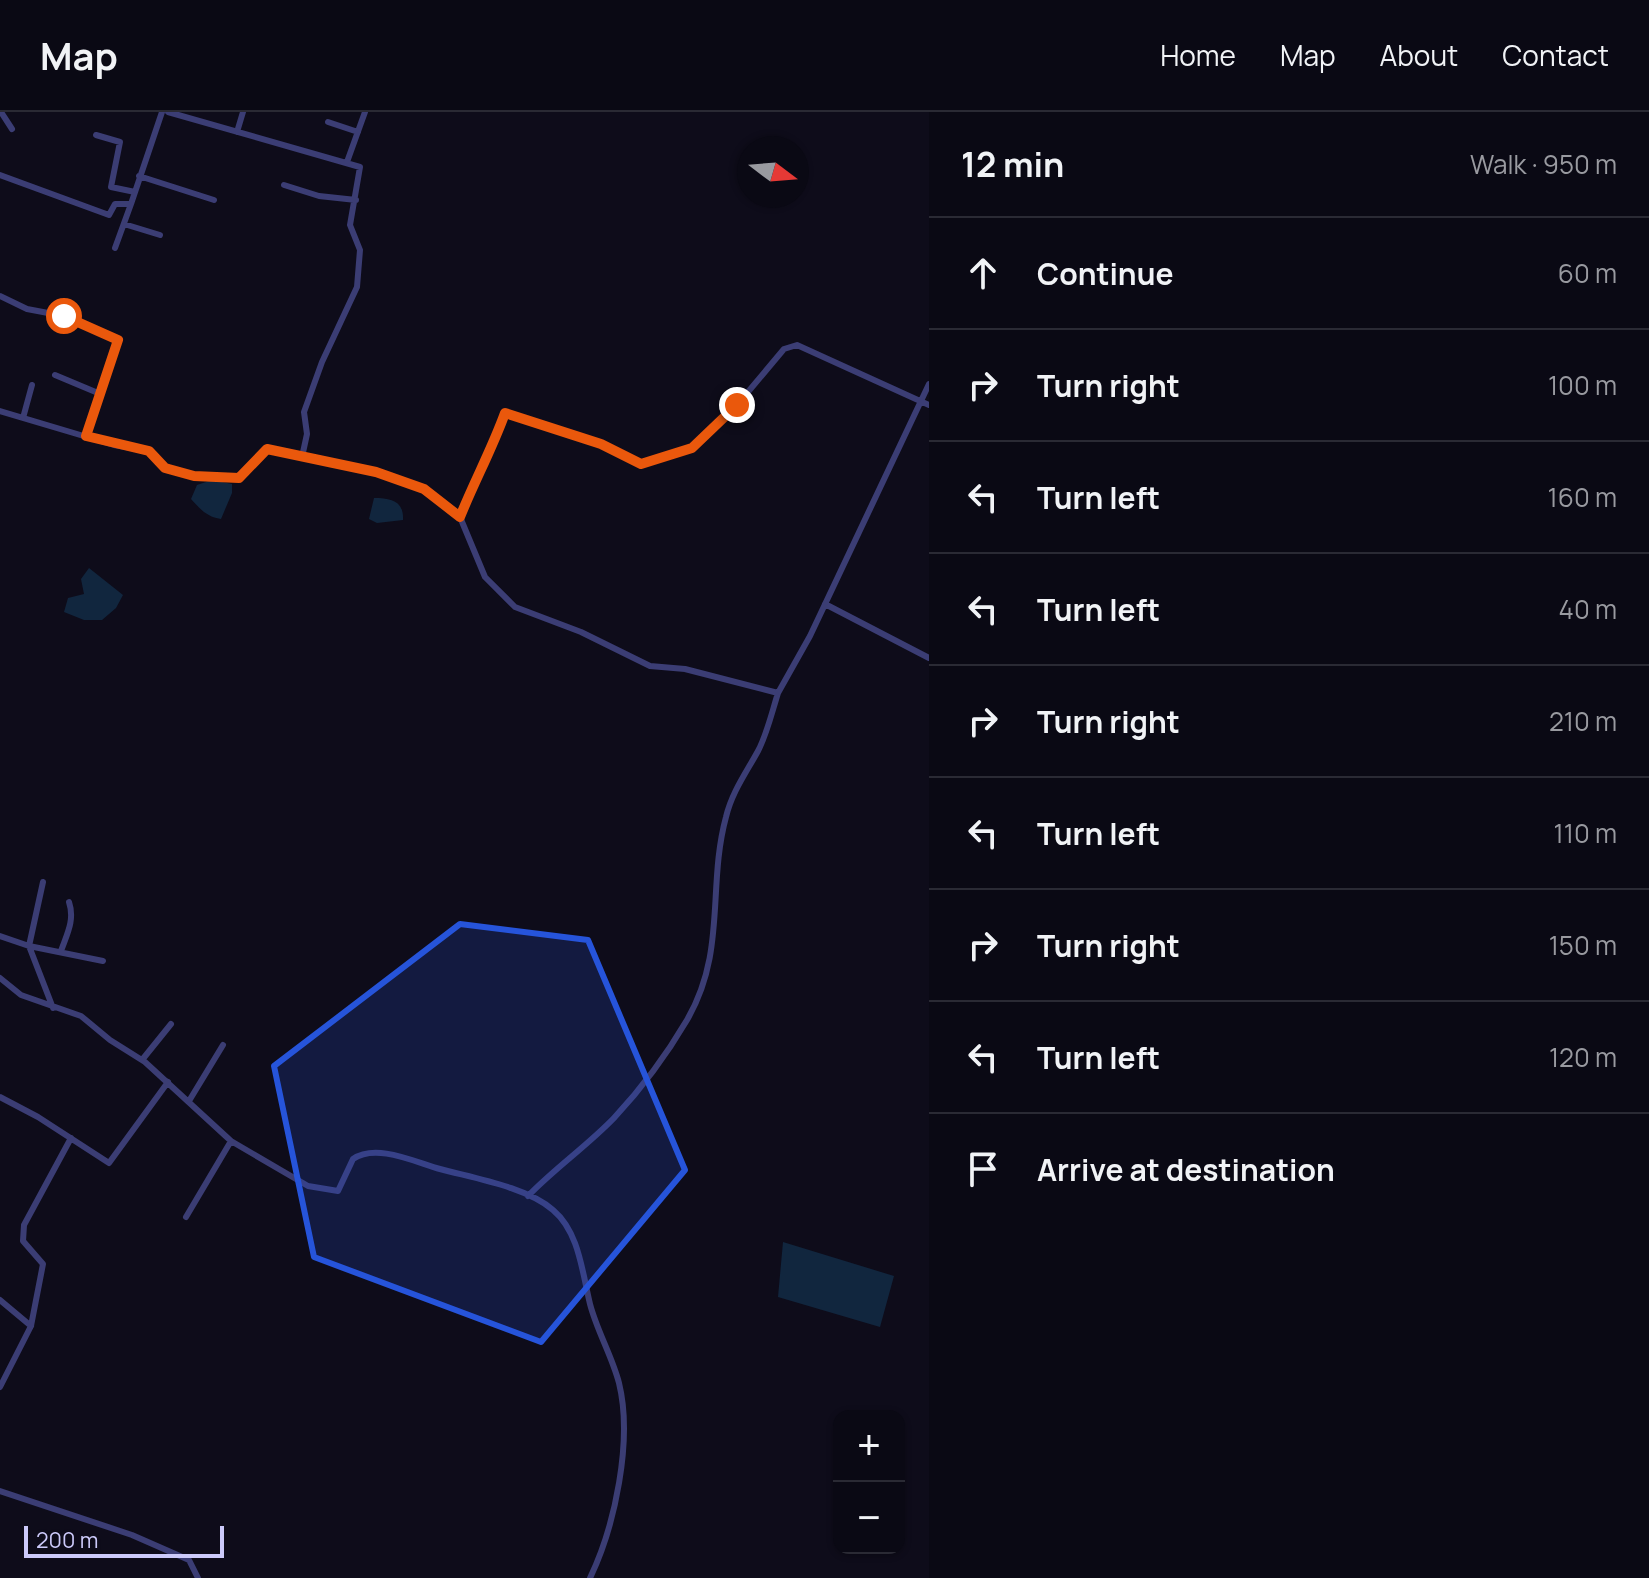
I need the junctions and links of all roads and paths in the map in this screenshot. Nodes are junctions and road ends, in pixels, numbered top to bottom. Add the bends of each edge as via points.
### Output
1 (1, 112) edge
2 (165, 112) edge
3 (243, 112) edge
4 (365, 112) edge
5 (328, 122) dead end
6 (12, 129) dead end
7 (237, 132) junction
8 (358, 132) junction
9 (96, 135) dead end
10 (347, 162) junction
11 (0, 175) edge
12 (139, 176) junction
13 (284, 185) dead end
14 (135, 192) junction
15 (214, 200) dead end
16 (356, 200) junction
17 (131, 204) junction
18 (124, 224) junction
19 (160, 235) dead end
20 (115, 248) dead end
21 (0, 296) edge
22 (55, 375) dead end
23 (929, 384) edge
24 (32, 385) dead end
25 (98, 393) dead end
26 (926, 404) edge
27 (0, 411) edge
28 (23, 418) junction
29 (86, 436) junction
30 (302, 457) junction
31 (460, 517) junction
32 (825, 604) junction
33 (929, 658) edge
34 (778, 693) junction
35 (43, 882) dead end
36 (69, 902) dead end
37 (0, 936) edge
38 (29, 946) junction
39 (61, 951) junction
40 (103, 961) dead end
41 (0, 978) edge
42 (53, 1008) junction
43 (171, 1024) dead end
44 (223, 1045) dead end
45 (142, 1060) junction
46 (168, 1082) junction
47 (0, 1097) edge
48 (189, 1101) junction
49 (71, 1138) junction
50 (231, 1141) junction
51 (528, 1196) junction
52 (186, 1217) dead end
53 (0, 1300) edge
54 (31, 1326) junction
55 (0, 1387) edge
56 (0, 1491) edge
57 (198, 1578) edge
58 (590, 1578) edge

1 - 6 street
2 - 7 street
2 - 12 street
3 - 7 street
4 - 8 street
5 - 8 street
7 - 10 street
8 - 10 street
9 - 14 street via 120,142 111,187
10 - 16 street via 360,167
11 - 17 street via 109,215 115,204
12 - 14 street
12 - 15 street
13 - 16 street
14 - 17 street
16 - 30 street via 350,225 360,250 357,287 304,412
17 - 18 street
18 - 19 street
18 - 20 street
21 - 29 street via 118,340
22 - 25 street
23 - 26 street
24 - 28 street
26 - 31 street via 797,345 784,349 692,448 641,464 601,444 505,413
26 - 32 street
27 - 28 street
28 - 29 street
29 - 30 street via 149,451 165,468 194,476 239,478 267,449
30 - 31 street via 376,472 424,489
31 - 34 street via 485,577 515,607 650,666 685,669
32 - 33 street
32 - 34 street
34 - 51 street via 759,749 725,818 707,975 689,1017 614,1117
35 - 38 street
36 - 39 street via 71,923
37 - 38 street
38 - 39 street
38 - 42 street
39 - 40 street
41 - 42 street via 21,995
42 - 45 street via 81,1016
43 - 45 street
44 - 48 street
45 - 46 street
46 - 48 street
46 - 49 street via 109,1163
47 - 49 street
48 - 50 street
49 - 54 street via 24,1225 23,1241 43,1264
50 - 51 street via 308,1186 338,1191 353,1159 370,1151
50 - 52 street
51 - 58 street via 567,1224 620,1387 616,1508
53 - 54 street
54 - 55 street
56 - 57 street via 189,1560

